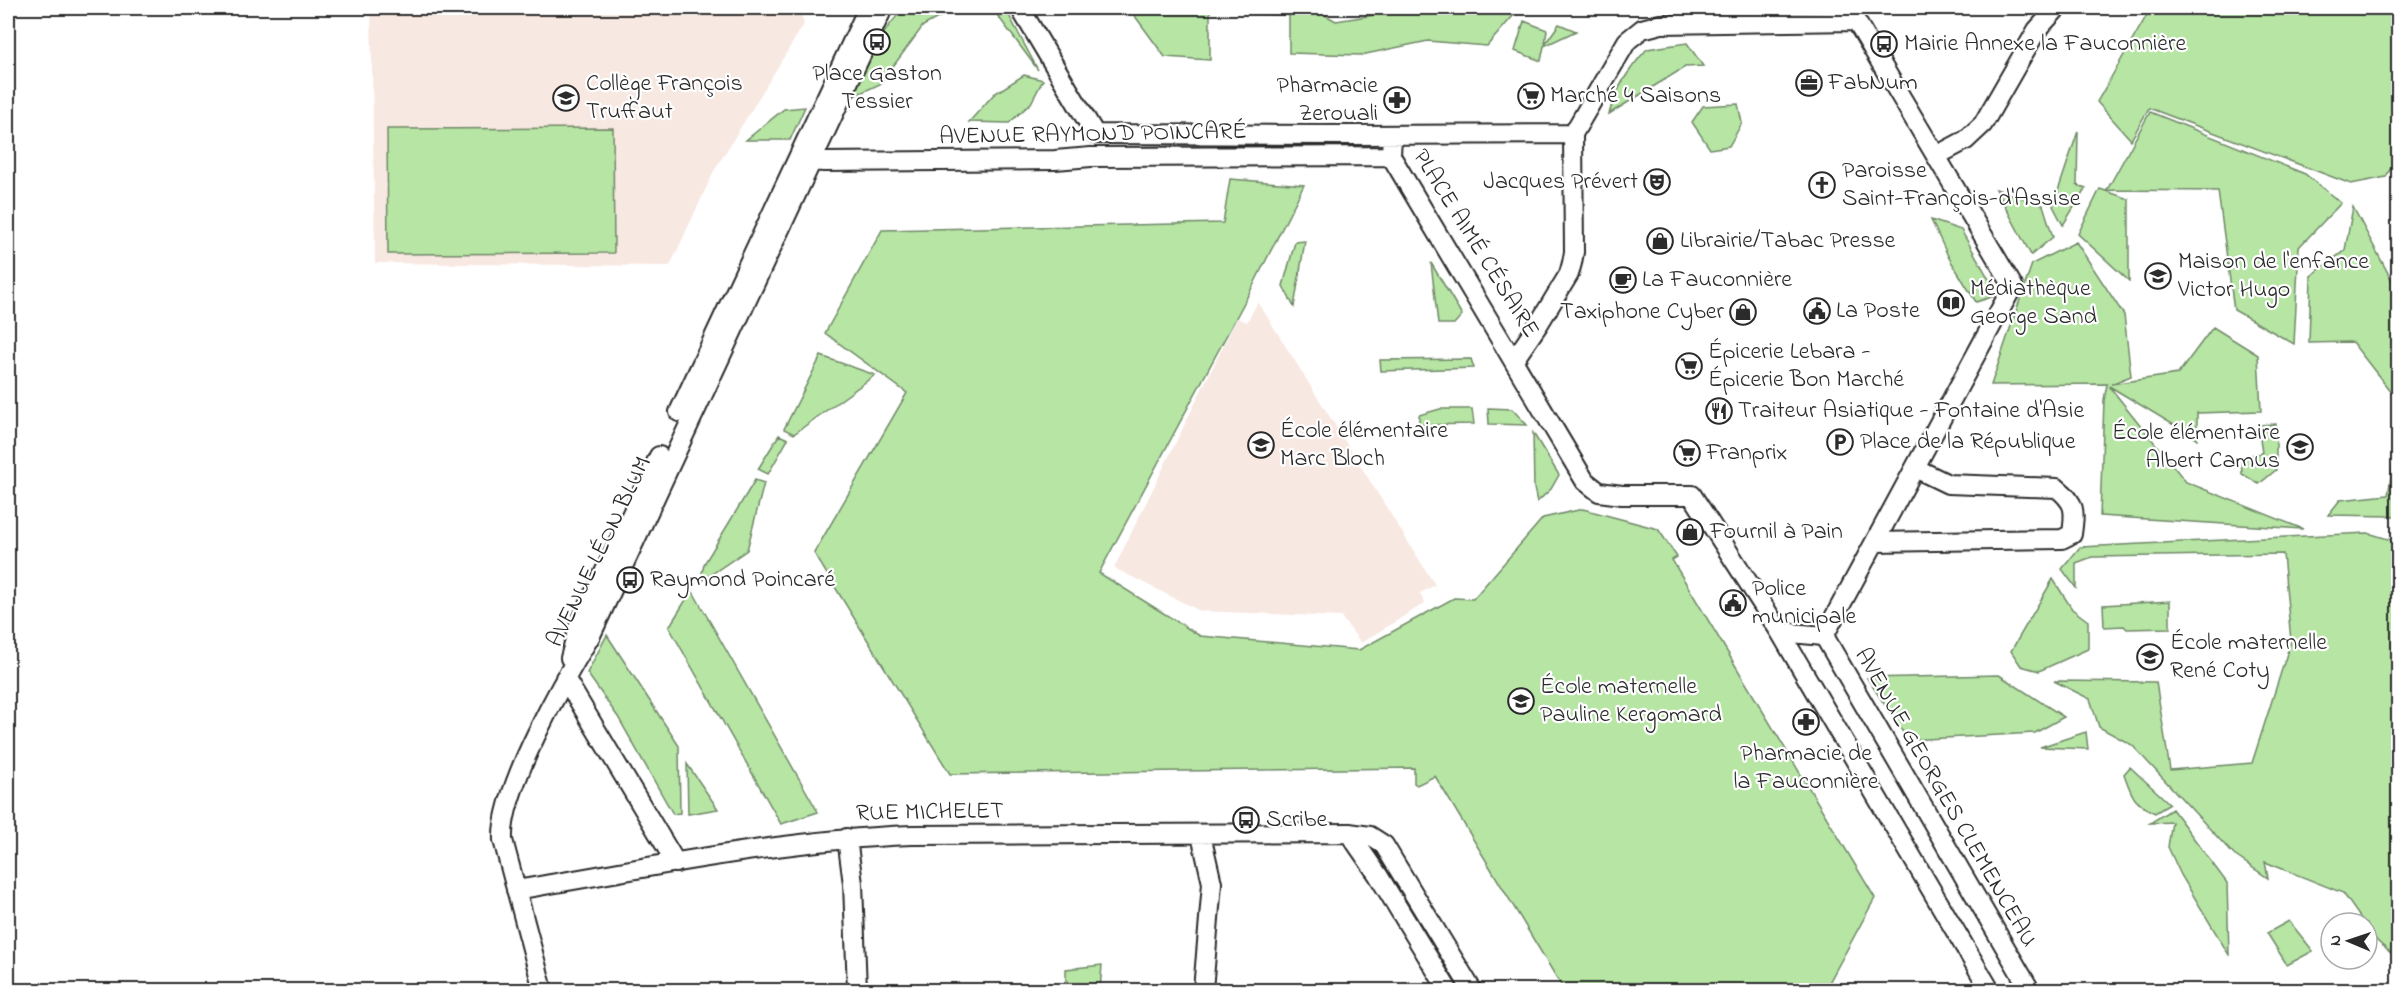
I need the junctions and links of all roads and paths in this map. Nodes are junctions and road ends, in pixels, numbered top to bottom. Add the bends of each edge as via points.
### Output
1 (868, 8) edge
2 (883, 8) edge
3 (1020, 8) edge
4 (2042, 8) edge
5 (2057, 8) edge
6 (2037, 30) junction
7 (1095, 134) junction
8 (1573, 134) junction
9 (1392, 135) junction
10 (1391, 156) junction
11 (1936, 156) junction
12 (1091, 157) junction
13 (804, 158) junction
14 (1514, 360) junction
15 (1915, 468) junction
16 (1875, 542) junction
17 (1780, 632) junction
18 (1824, 636) junction
19 (565, 678) junction
20 (1349, 833) junction
21 (1201, 835) junction
22 (847, 838) junction
23 (676, 863) junction
24 (516, 890) junction
25 (543, 990) edge
26 (857, 990) edge
27 (1203, 990) edge
28 (1448, 990) edge
29 (1472, 990) edge
30 (1990, 990) edge
31 (2030, 990) edge

1 - 13 street, AVENUE LÉON BLUM
2 - 13 street, AVENUE LÉON BLUM
3 - 7 street
4 - 6 street
5 - 6 street
6 - 11 street via 1983,124 1966,140
7 - 9 street, AVENUE RAYMOND POINCARÉ
7 - 12 street
8 - 9 street, PLACE AIMÉ CÉSAIRE
8 - 11 street via 1627,41 1642,29 1661,24 1856,21
8 - 14 street, PLACE AIMÉ CÉSAIRE via 1572,263 1569,274
9 - 10 street, PLACE AIMÉ CÉSAIRE
10 - 12 street, AVENUE RAYMOND POINCARÉ
10 - 14 street, PLACE AIMÉ CÉSAIRE
11 - 15 street via 2013,286
12 - 13 street, AVENUE RAYMOND POINCARÉ
13 - 19 street, AVENUE LÉON BLUM via 578,628
14 - 17 street via 1585,481 1599,492 1692,495
15 - 16 street
15 - 16 street via 1948,484 2057,488 2070,498 2075,514 2072,534 2062,539
16 - 18 street
17 - 18 street, AVENUE GEORGES CLEMENCEAU
17 - 30 street
18 - 31 street, AVENUE GEORGES CLEMENCEAU
19 - 23 street
19 - 24 street, AVENUE LÉON BLUM via 518,777 503,819 503,840
20 - 21 street, RUE MICHELET
20 - 28 street
20 - 29 street, RUE MICHELET via 1370,836 1384,845
21 - 22 street, RUE MICHELET
21 - 27 street via 1212,883
22 - 23 street, RUE MICHELET
22 - 26 street
23 - 24 street, RUE MICHELET
24 - 25 street

